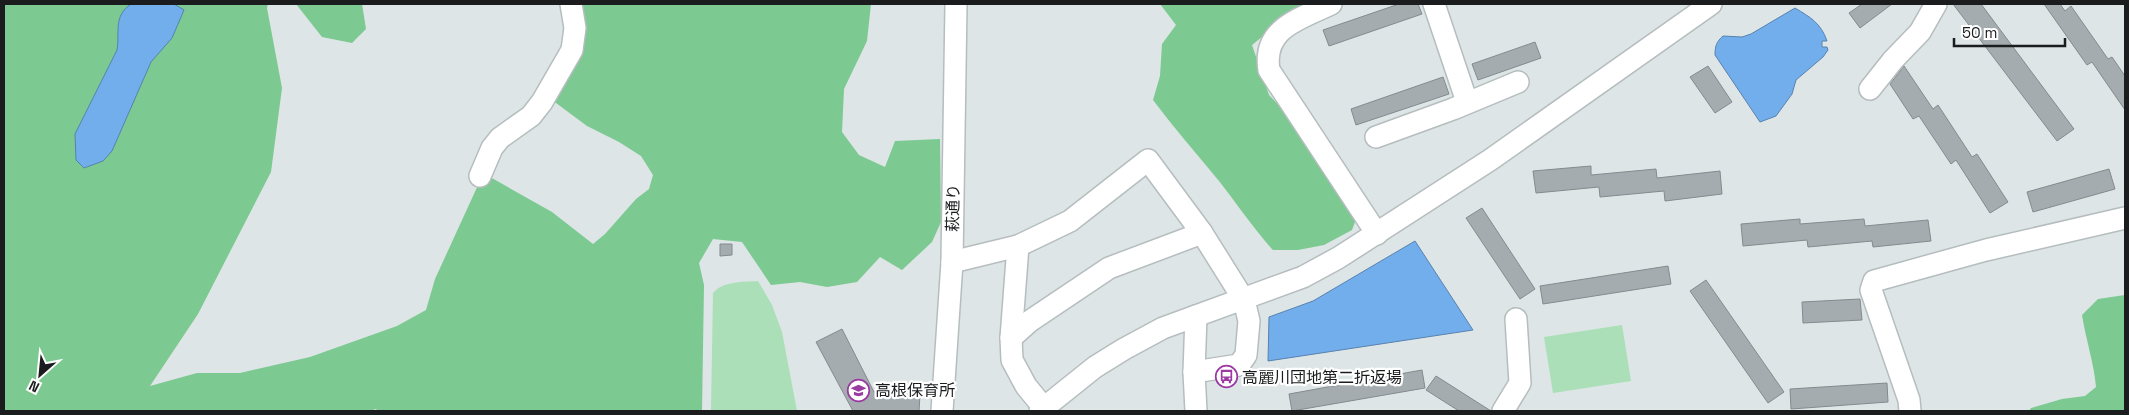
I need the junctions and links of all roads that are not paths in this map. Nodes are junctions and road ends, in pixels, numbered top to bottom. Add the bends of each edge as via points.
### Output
1 (570, 4) edge
2 (956, 4) edge
3 (1331, 4) edge
4 (1434, 4) edge
5 (1711, 4) edge
6 (1936, 4) edge
7 (1518, 82) dead end
8 (1870, 89) dead end
9 (1467, 102) junction
10 (1376, 137) dead end
11 (480, 176) dead end
12 (2125, 218) edge
13 (1202, 233) junction
14 (1377, 234) junction
15 (1018, 246) junction
16 (952, 262) junction
17 (1244, 300) junction
18 (1196, 316) junction
19 (1516, 319) dead end
20 (1011, 338) junction
21 (1194, 372) junction
22 (1042, 410) edge
23 (942, 411) edge
24 (1196, 411) edge
25 (1503, 411) edge
26 (1910, 411) edge

1 - 11 street via 575,28 572,50 531,116 500,138 492,148
2 - 16 street, 萩通り
3 - 14 street via 1275,34 1266,56 1269,70
4 - 9 street
5 - 14 street via 1490,160
6 - 8 street via 1920,32
7 - 9 street
9 - 10 street
12 - 26 street via 1986,250 1874,281 1871,290
13 - 15 street via 1148,160 1070,221
13 - 17 street
13 - 20 street via 1109,268 1030,321
14 - 17 street via 1303,277
15 - 16 street
15 - 20 street
16 - 23 street, 萩通り
17 - 18 street
17 - 21 street via 1249,321 1243,360 1238,365
18 - 21 street
18 - 22 street via 1124,348 1095,366
19 - 25 street via 1520,383
20 - 22 street via 1012,360
21 - 24 street

